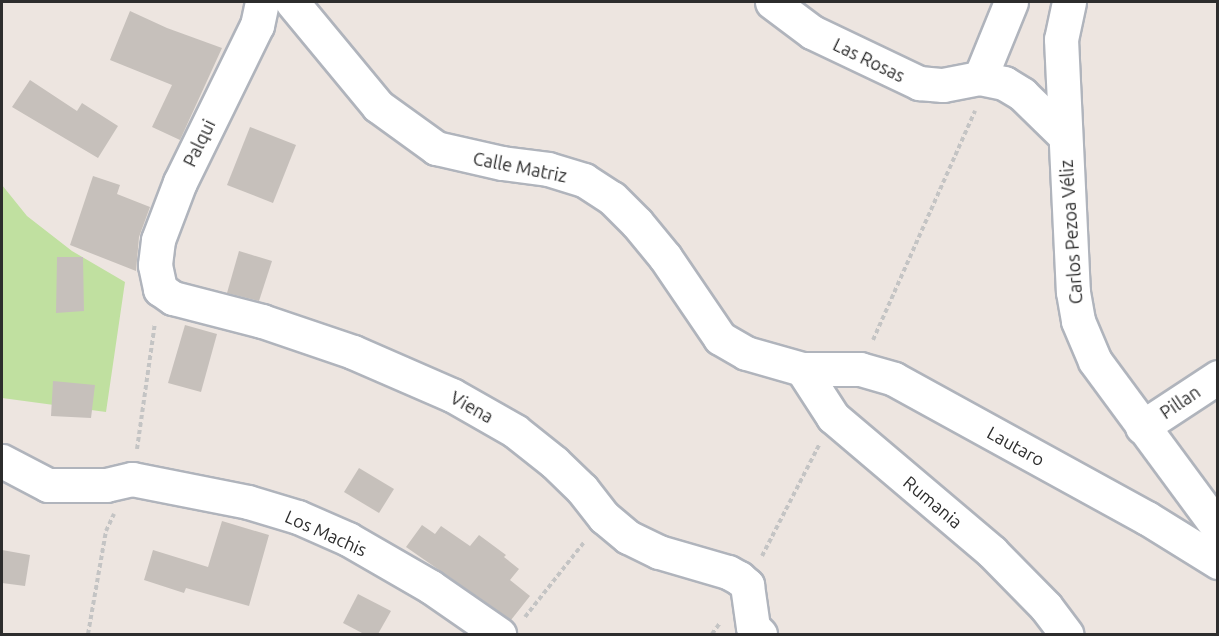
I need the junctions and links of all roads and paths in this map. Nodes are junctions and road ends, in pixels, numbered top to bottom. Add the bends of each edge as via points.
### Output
1 (262, 2) edge
2 (292, 2) edge
3 (772, 2) edge
4 (1011, 2) edge
5 (1069, 2) edge
6 (980, 78) junction
7 (1064, 135) junction
8 (160, 289) joint
9 (802, 369) junction
10 (860, 369) junction
11 (1218, 377) edge
12 (833, 417) junction
13 (1143, 427) junction
14 (2, 461) edge
15 (604, 517) junction
16 (1218, 528) edge
17 (1218, 562) edge
18 (747, 585) junction
19 (509, 630) edge
20 (760, 634) edge
21 (1066, 634) edge

1 - 8 street, Palqui via 257,25 180,182 158,240 155,265
2 - 9 street, Calle Matriz via 378,106 407,129 436,148 548,169 584,180 612,198 638,223 720,338 746,353
3 - 6 street, Las Rosas via 812,32 919,83 943,85
4 - 6 street
5 - 7 street, Carlos Pezoa Véliz via 1060,39
6 - 7 street, Las Rosas via 1004,83 1022,94
6 - 10 path via 980,98
7 - 13 street, Carlos Pezoa Véliz via 1077,321 1095,361
8 - 15 street, Viena via 173,298 262,321 353,352 452,395 515,431 554,462
9 - 10 street, Lautaro
9 - 12 street, Rumania
10 - 17 street, Lautaro via 894,379 1147,518
11 - 13 street, Pillan
12 - 18 path
12 - 21 street, Rumania via 992,552 1046,607
13 - 16 street, Carlos Pezoa Véliz
14 - 19 street, Los Machis via 48,485 106,485 132,479 248,502 298,517 348,539
15 - 18 street, Viena via 628,537 659,552 728,572
15 - 19 path
18 - 20 street via 753,627

